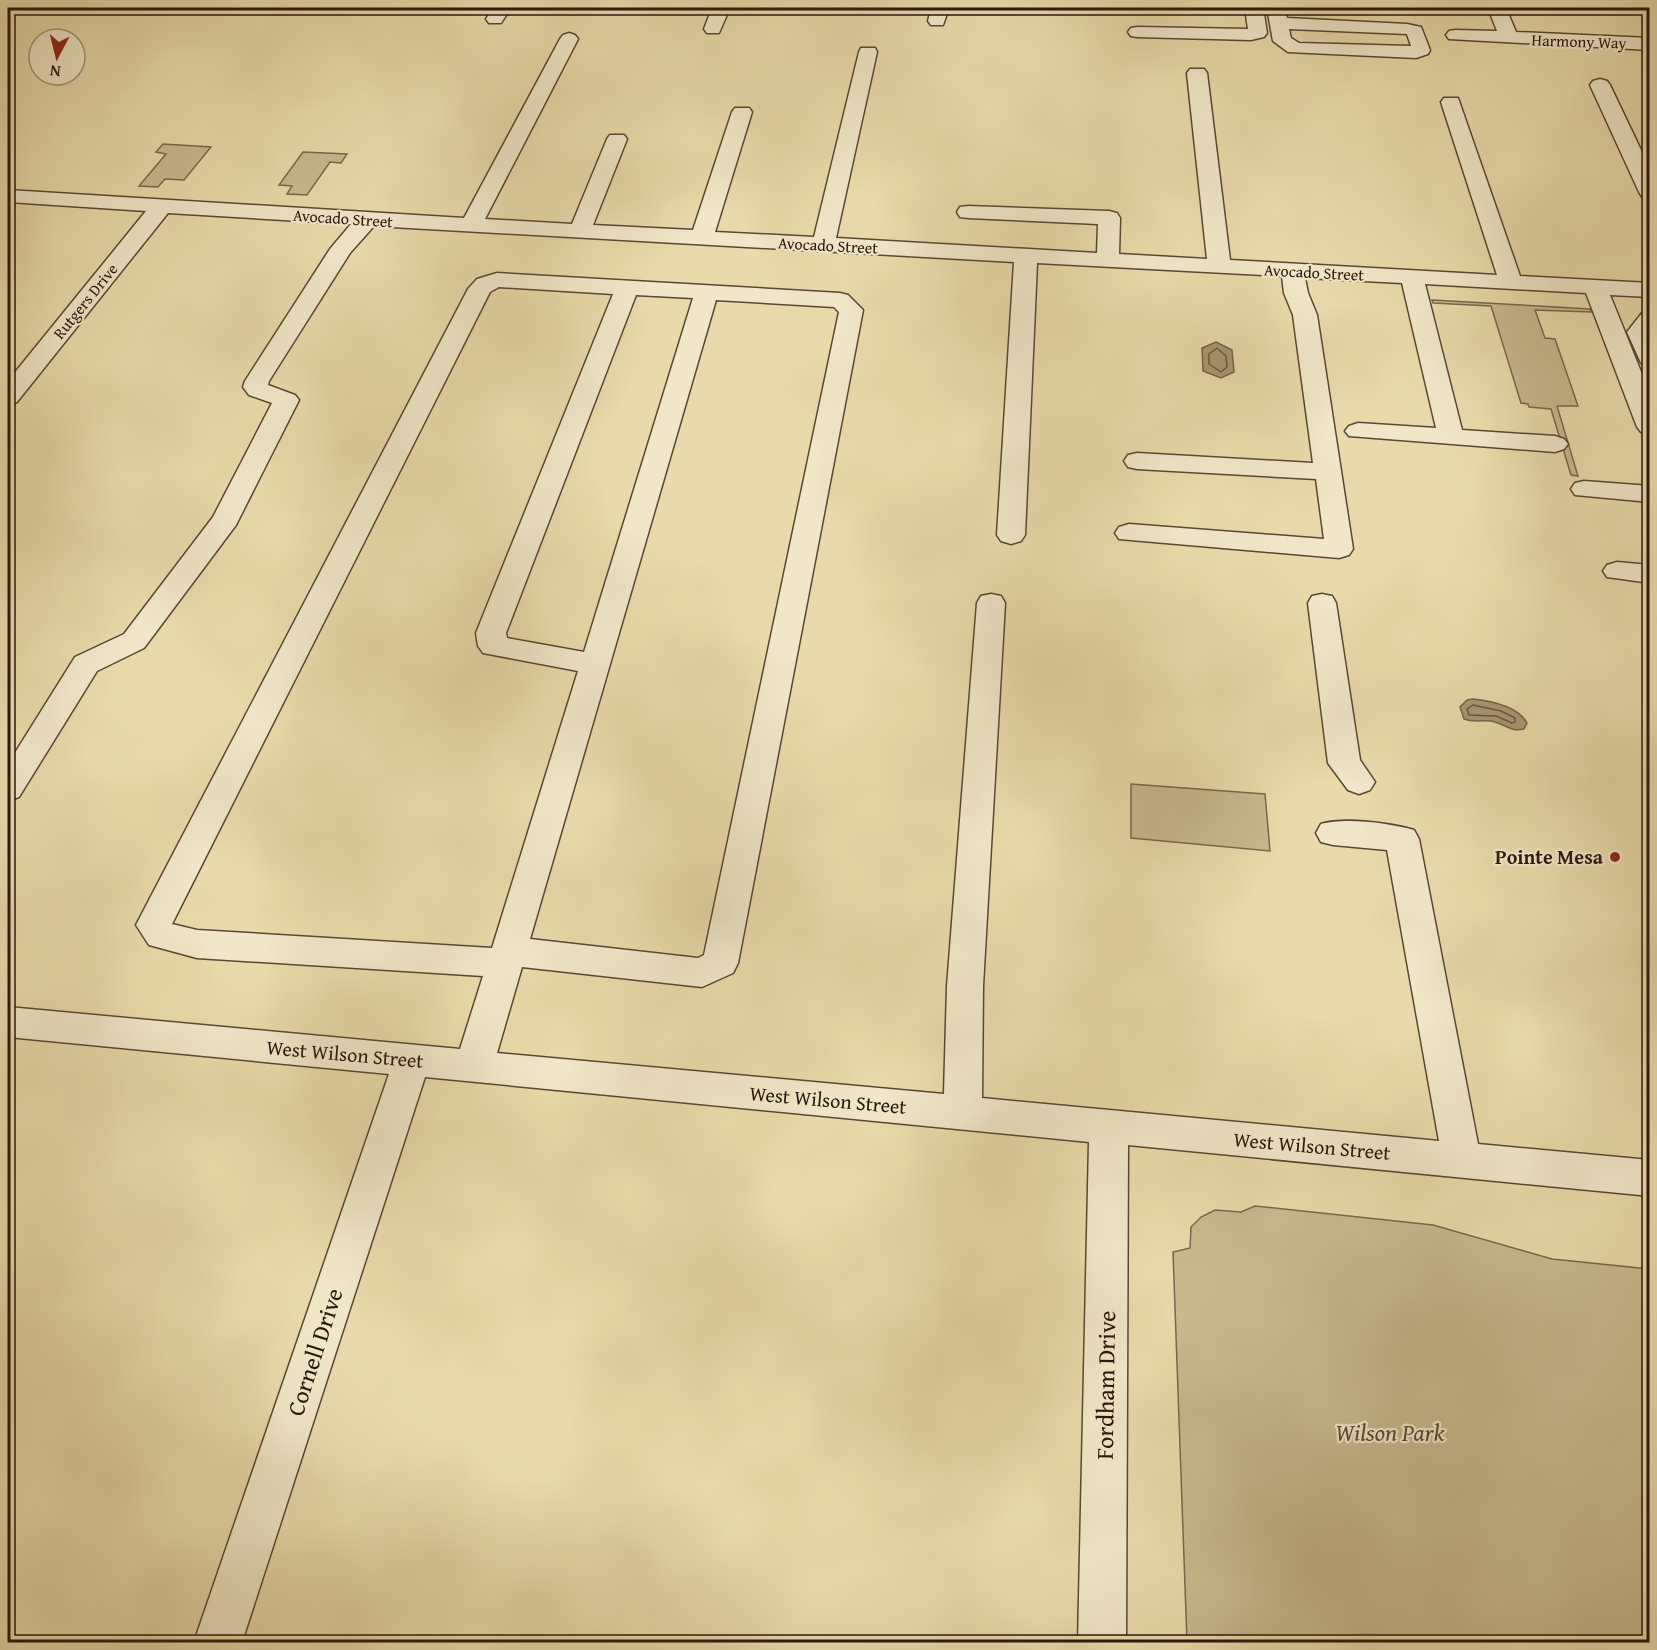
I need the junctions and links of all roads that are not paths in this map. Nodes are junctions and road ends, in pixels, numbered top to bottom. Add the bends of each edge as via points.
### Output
1 (721, 8) edge
2 (1254, 8) edge
3 (1497, 8) edge
4 (1278, 15) edge
5 (713, 29) dead end
6 (1137, 32) dead end
7 (1455, 35) dead end
8 (1509, 38) junction
9 (569, 39) dead end
10 (1650, 44) edge
11 (868, 52) dead end
12 (1197, 73) dead end
13 (1600, 85) dead end
14 (1451, 102) dead end
15 (742, 112) dead end
16 (617, 139) dead end
17 (1650, 192) edge
18 (8, 196) edge
19 (162, 206) junction
20 (968, 212) dead end
21 (368, 219) junction
22 (471, 225) junction
23 (580, 231) junction
24 (702, 238) junction
25 (823, 245) junction
26 (1026, 256) junction
27 (1108, 260) junction
28 (1219, 267) junction
29 (1292, 270) junction
30 (1412, 277) junction
31 (1511, 283) junction
32 (1595, 287) junction
33 (627, 288) junction
34 (707, 292) junction
35 (1646, 297) edge
36 (1650, 318) edge
37 (1650, 358) edge
38 (8, 397) edge
39 (1650, 427) edge
40 (1358, 431) dead end
41 (1451, 438) junction
42 (1555, 444) dead end
43 (1137, 461) dead end
44 (1328, 472) junction
45 (1584, 489) dead end
46 (1650, 494) edge
47 (1129, 533) dead end
48 (1011, 536) dead end
49 (1617, 571) dead end
50 (1650, 574) edge
51 (991, 603) dead end
52 (1322, 603) dead end
53 (594, 664) junction
54 (1359, 782) dead end
55 (8, 789) edge
56 (1333, 833) dead end
57 (506, 957) junction
58 (8, 1022) edge
59 (412, 1060) junction
60 (474, 1066) junction
61 (963, 1113) junction
62 (1109, 1127) junction
63 (1462, 1161) junction
64 (1650, 1178) edge
65 (218, 1642) edge
66 (1102, 1642) edge

1 - 5 street
2 - 6 street via 1258,33 1251,35
3 - 8 street, Harmony Way
4 - 4 street via 1407,28 1415,31 1421,50 1295,48 1282,41
7 - 8 street, Harmony Way
8 - 10 street, Harmony Way
9 - 22 street
11 - 25 street
12 - 28 street
13 - 17 street
14 - 31 street
15 - 24 street
16 - 23 street
18 - 19 street, Avocado Street
19 - 21 street, Avocado Street
19 - 38 street, Rutgers Drive
20 - 27 street via 1109,218
21 - 22 street, Avocado Street
21 - 55 street via 341,249 257,381 258,390 286,400 226,519 134,641 86,664
22 - 23 street, Avocado Street
23 - 24 street, Avocado Street
24 - 25 street, Avocado Street
25 - 26 street, Avocado Street
26 - 27 street, Avocado Street
26 - 48 street
27 - 28 street, Avocado Street
28 - 29 street, Avocado Street
29 - 30 street, Avocado Street
29 - 44 street via 1305,315
30 - 31 street, Avocado Street
30 - 41 street
31 - 32 street, Avocado Street
32 - 35 street, Avocado Street
32 - 39 street
33 - 34 street
33 - 53 street via 491,633 493,646
33 - 57 street via 497,280 480,290 153,925 161,936 197,944
34 - 53 street
34 - 57 street via 840,300 851,310 720,963 702,973
36 - 37 street via 1639,332
40 - 41 street
41 - 42 street
43 - 44 street
44 - 47 street via 1339,549
45 - 46 street
49 - 50 street
51 - 61 street via 965,986
52 - 54 street via 1344,763
53 - 57 street
56 - 63 street via 1402,839
57 - 60 street
58 - 59 street, West Wilson Street
59 - 60 street, West Wilson Street
59 - 65 street, Cornell Drive
60 - 61 street, West Wilson Street
61 - 62 street, West Wilson Street
62 - 63 street, West Wilson Street
62 - 66 street, Fordham Drive
63 - 64 street, West Wilson Street

